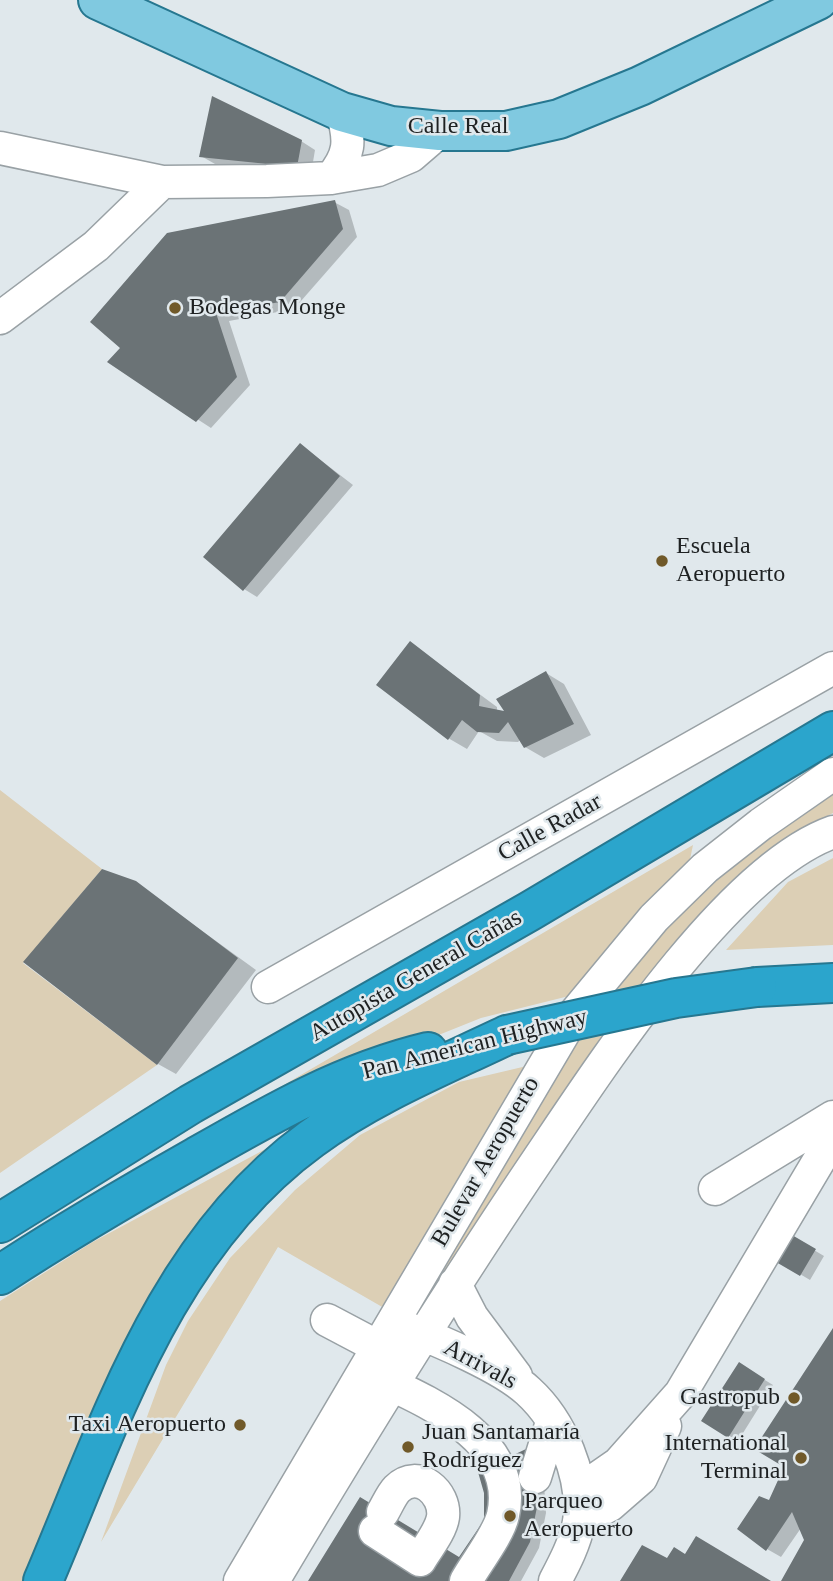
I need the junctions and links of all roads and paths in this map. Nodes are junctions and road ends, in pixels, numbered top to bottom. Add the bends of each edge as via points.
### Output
1 (98, 0) edge
2 (818, 0) edge
3 (342, 112) junction
4 (440, 131) junction
5 (0, 148) edge
6 (331, 178) junction
7 (162, 182) junction
8 (0, 318) edge
9 (833, 668) edge
10 (833, 731) edge
11 (833, 774) edge
12 (833, 832) edge
13 (833, 983) edge
14 (268, 987) dead end
15 (507, 1035) junction
16 (833, 1117) edge
17 (833, 1137) edge
18 (715, 1189) dead end
19 (0, 1223) edge
20 (0, 1275) edge
21 (455, 1283) junction
22 (327, 1320) dead end
23 (393, 1354) junction
24 (528, 1391) junction
25 (552, 1422) junction
26 (535, 1477) dead end
27 (579, 1506) junction
28 (379, 1521) joint
29 (43, 1581) edge
30 (240, 1581) edge
31 (273, 1581) edge
32 (466, 1581) edge
33 (555, 1581) edge

1 - 3 main road, Calle Real
2 - 4 main road, Calle Real via 640,86 559,119 506,131
3 - 4 main road, Calle Real via 391,126
3 - 6 street via 350,148
4 - 6 street via 411,156 378,170
5 - 7 street
6 - 7 street
7 - 8 street via 96,246
9 - 14 street, Calle Radar
10 - 19 highway, Autopista General Cañas via 191,1104
11 - 23 street, Bulevar Aeropuerto via 705,868 617,960 576,1012 537,1073
12 - 21 street, Bulevar Aeropuerto via 789,854 752,886 666,980 598,1071
13 - 15 highway, Pan American Highway, bridge via 676,998
15 - 20 highway, Pan American Highway via 389,1062 334,1083 91,1215
15 - 29 highway via 372,1098 309,1140 233,1211 186,1272 149,1334
16 - 18 street
17 - 27 street via 681,1393 641,1478 610,1505
21 - 23 street, Bulevar Aeropuerto
21 - 24 street via 472,1317
22 - 23 street
23 - 24 street, Arrivals
23 - 30 street, Bulevar Aeropuerto
23 - 31 street, Bulevar Aeropuerto
23 - 32 street via 488,1447 505,1482 503,1517
24 - 25 street, Arrivals
25 - 26 street
25 - 27 street, Arrivals via 570,1455
27 - 33 street via 570,1553
28 - 28 street via 420,1560 443,1519 442,1498 431,1486 414,1482 398,1487

